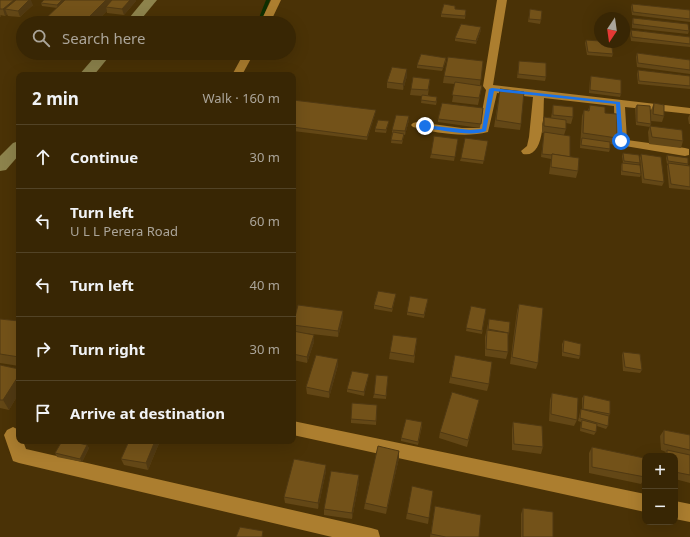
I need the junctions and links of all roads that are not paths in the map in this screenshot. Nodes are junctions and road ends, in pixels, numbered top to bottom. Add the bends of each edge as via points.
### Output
1 (151, 0) edge
2 (276, 0) edge
3 (502, 0) edge
4 (137, 16) edge
5 (268, 16) edge
6 (99, 60) edge
7 (245, 60) edge
8 (89, 72) edge
9 (239, 72) edge
10 (492, 89) junction
11 (539, 94) junction
12 (619, 103) junction
13 (690, 111) edge
14 (417, 125) dead end
15 (16, 149) edge
16 (527, 151) dead end
17 (685, 152) dead end
18 (0, 166) edge
19 (296, 429) edge
20 (11, 435) edge
21 (642, 503) edge
22 (678, 511) edge
23 (690, 513) edge
24 (338, 533) edge
25 (371, 537) edge

1 - 4 street
2 - 5 street
3 - 10 street via 488,86
6 - 8 street
7 - 9 street
10 - 11 street
10 - 14 street via 484,130 481,132
11 - 12 street
11 - 16 street via 535,137 532,148
12 - 13 street
12 - 17 street via 623,143
15 - 18 street
19 - 21 street
20 - 24 street via 19,455
22 - 23 street
24 - 25 street

